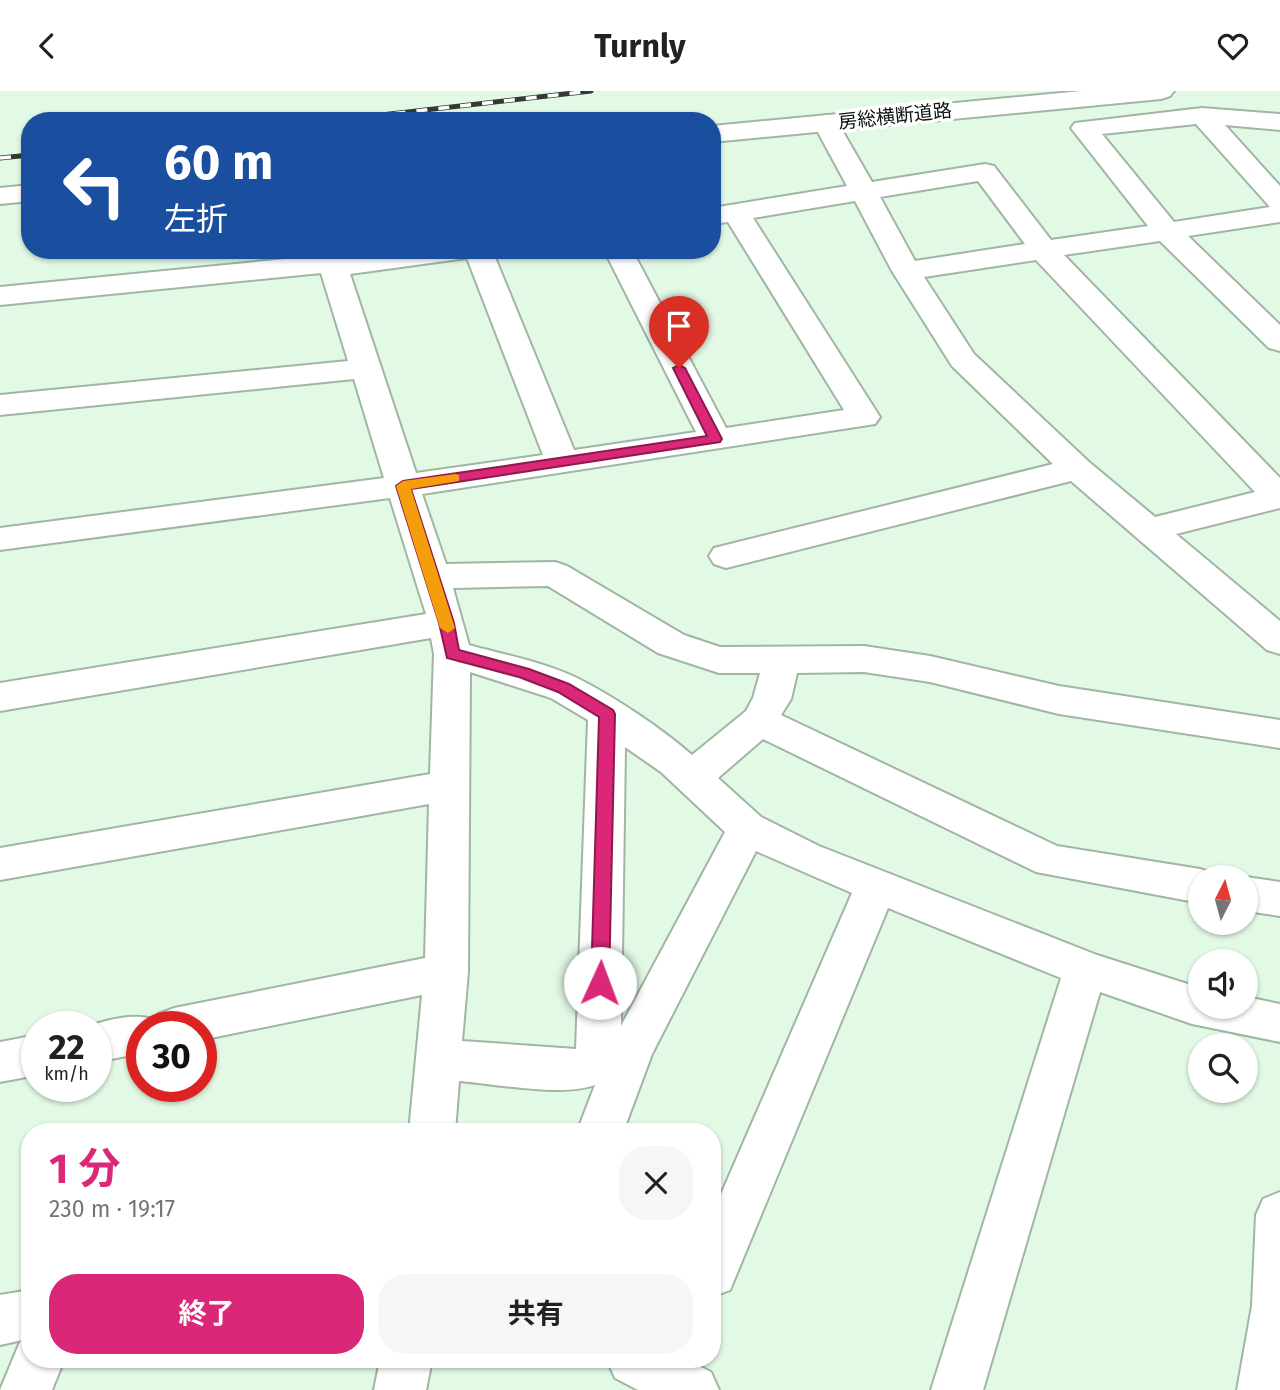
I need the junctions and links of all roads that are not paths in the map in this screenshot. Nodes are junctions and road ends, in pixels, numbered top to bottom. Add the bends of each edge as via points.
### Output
1 (1161, 91) edge
2 (1151, 92) edge
3 (1280, 105) edge
4 (1202, 116) junction
5 (1280, 122) edge
6 (826, 123) junction
7 (721, 133) edge
8 (864, 193) junction
9 (21, 194) edge
10 (0, 196) edge
11 (1280, 202) edge
12 (1280, 214) edge
13 (724, 215) edge
14 (1168, 233) junction
15 (1044, 251) junction
16 (482, 259) edge
17 (623, 259) edge
18 (331, 260) edge
19 (906, 271) junction
20 (0, 296) edge
21 (1280, 342) edge
22 (366, 369) junction
23 (0, 405) edge
24 (716, 439) junction
25 (562, 462) junction
26 (1077, 470) junction
27 (403, 486) junction
28 (1280, 496) edge
29 (1150, 530) junction
30 (0, 539) edge
31 (726, 556) dead end
32 (432, 576) junction
33 (1278, 636) edge
34 (449, 638) junction
35 (782, 660) junction
36 (0, 697) edge
37 (607, 714) junction
38 (759, 721) junction
39 (1280, 734) edge
40 (691, 778) junction
41 (452, 785) junction
42 (747, 828) junction
43 (0, 864) edge
44 (1188, 884) edge
45 (876, 887) junction
46 (1258, 896) edge
47 (1280, 899) edge
48 (1085, 969) junction
49 (446, 972) junction
50 (217, 1018) edge
51 (1280, 1023) edge
52 (21, 1058) edge
53 (615, 1058) junction
54 (439, 1059) junction
55 (0, 1062) edge
56 (433, 1123) edge
57 (602, 1123) edge
58 (1280, 1215) edge
59 (721, 1252) edge
60 (21, 1316) edge
61 (0, 1321) edge
62 (35, 1368) edge
63 (404, 1368) edge
64 (26, 1390) edge
65 (400, 1390) edge
66 (957, 1390) edge
67 (1263, 1390) edge

1 - 2 main road, 房総横断道路
2 - 3 main road
2 - 6 main road, 房総横断道路
4 - 5 main road
4 - 11 main road
4 - 14 main road via 1084,128
6 - 7 main road, 房総横断道路
6 - 8 main road
8 - 13 main road
8 - 15 main road via 985,172
8 - 19 main road
9 - 10 main road
12 - 14 main road
13 - 24 main road via 864,417
14 - 15 main road
14 - 21 main road
15 - 19 main road
15 - 28 main road
16 - 25 main road
17 - 24 main road
18 - 20 main road
18 - 22 main road
19 - 26 main road via 962,360
22 - 23 main road
22 - 27 main road
24 - 25 main road
25 - 27 main road
26 - 29 main road
26 - 31 main road
27 - 30 main road
27 - 32 main road
28 - 29 main road
29 - 33 main road
32 - 34 main road
32 - 35 main road via 555,574 671,644 719,660
34 - 36 main road
34 - 37 main road via 564,688
34 - 41 main road
35 - 38 main road via 772,699
35 - 39 main road via 877,661 1059,700
37 - 40 main road
37 - 53 main road
38 - 40 main road
38 - 44 main road via 1050,861
40 - 42 main road
41 - 43 main road
41 - 49 main road
42 - 45 main road
42 - 53 main road
45 - 48 main road
45 - 59 main road
46 - 47 main road
48 - 51 main road via 1192,1005
48 - 66 main road
49 - 50 main road
49 - 54 main road
52 - 55 main road
53 - 54 main road via 584,1069
53 - 57 main road
54 - 56 main road
58 - 67 main road via 1277,1305
60 - 61 main road
62 - 64 main road
63 - 65 main road

